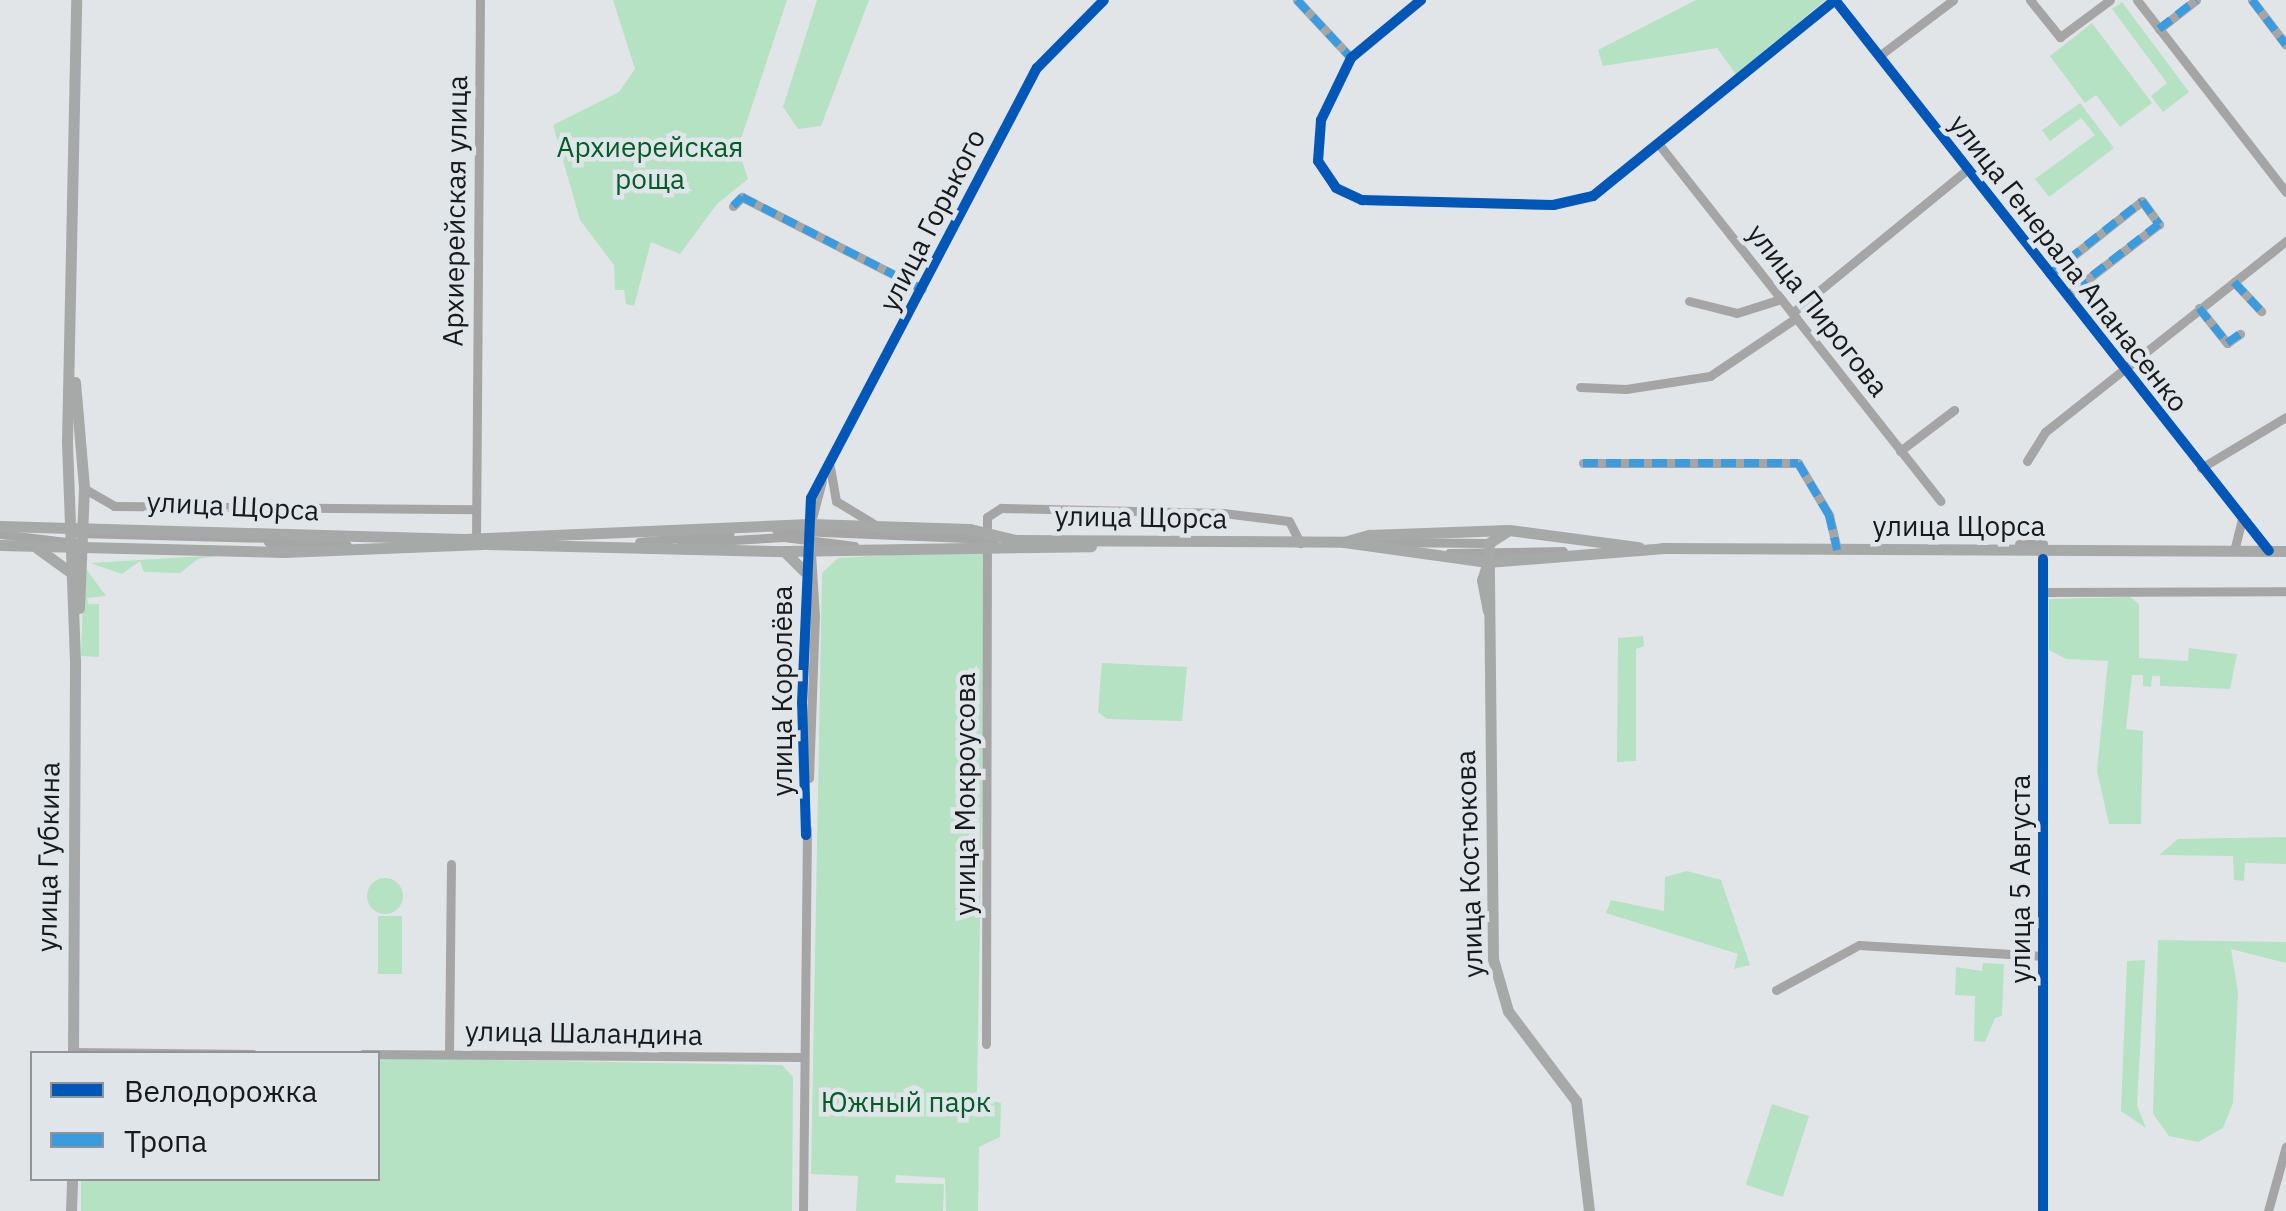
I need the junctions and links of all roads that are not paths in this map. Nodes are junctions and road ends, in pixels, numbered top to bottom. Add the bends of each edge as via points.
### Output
1 (76, 0) edge
2 (480, 0) edge
3 (1104, 0) edge
4 (1298, 0) edge
5 (1421, 0) edge
6 (1835, 0) edge
7 (1954, 0) edge
8 (2030, 0) edge
9 (2110, 0) edge
10 (2136, 0) edge
11 (2196, 0) edge
12 (2252, 0) edge
13 (2159, 29) junction
14 (2286, 45) edge
15 (1879, 56) junction
16 (1351, 58) junction
17 (1661, 147) junction
18 (1968, 169) junction
19 (2286, 192) edge
20 (733, 206) dead end
21 (2286, 241) edge
22 (2050, 274) junction
23 (2234, 282) junction
24 (922, 290) junction
25 (2067, 295) junction
26 (1781, 298) junction
27 (1689, 301) dead end
28 (2199, 308) junction
29 (2261, 312) dead end
30 (1794, 315) junction
31 (2240, 334) dead end
32 (72, 358) junction
33 (2124, 366) junction
34 (1580, 387) dead end
35 (1954, 410) dead end
36 (2286, 417) edge
37 (1900, 450) junction
38 (2026, 460) dead end
39 (830, 462) junction
40 (1583, 464) dead end
41 (2201, 468) junction
42 (84, 488) junction
43 (67, 495) junction
44 (1941, 501) dead end
45 (83, 504) junction
46 (476, 509) junction
47 (2242, 520) junction
48 (44, 525) junction
49 (116, 525) junction
50 (881, 527) junction
51 (0, 529) edge
52 (1508, 530) junction
53 (75, 536) junction
54 (304, 536) junction
55 (810, 536) junction
56 (478, 538) junction
57 (937, 538) junction
58 (989, 539) junction
59 (230, 541) junction
60 (1115, 542) junction
61 (1344, 542) junction
62 (564, 543) junction
63 (22, 544) junction
64 (0, 545) edge
65 (1301, 545) junction
66 (861, 547) junction
67 (1631, 547) junction
68 (369, 548) junction
69 (1667, 548) junction
70 (130, 549) junction
71 (784, 550) junction
72 (1837, 550) junction
73 (1866, 550) junction
74 (2234, 551) junction
75 (2269, 551) junction
76 (2286, 551) edge
77 (1488, 552) junction
78 (2039, 554) junction
79 (68, 571) junction
80 (804, 571) junction
81 (2042, 588) junction
82 (2286, 590) edge
83 (75, 661) junction
84 (806, 835) junction
85 (450, 864) dead end
86 (2043, 956) junction
87 (1776, 990) dead end
88 (986, 1044) dead end
89 (73, 1051) edge
90 (380, 1054) edge
91 (449, 1054) junction
92 (804, 1058) junction
93 (2286, 1146) edge
94 (72, 1181) edge
95 (72, 1211) edge
96 (803, 1211) edge
97 (1589, 1211) edge
98 (2043, 1211) edge
99 (2268, 1211) edge

1 - 32 main road, улица Губкина
2 - 46 street, Архиерейская улица
3 - 24 street, улица Горького via 1037,68
4 - 16 street
5 - 16 street
6 - 15 street, улица Генерала Апанасенко
6 - 17 street
7 - 15 street
8 - 9 street via 2060,37
10 - 13 street
11 - 13 street
12 - 14 street
13 - 19 street
15 - 18 street, улица Генерала Апанасенко
16 - 17 street via 1321,120 1318,162 1336,188 1374,202 1569,204 1592,196
17 - 26 street, улица Пирогова
18 - 22 street, улица Генерала Апанасенко
18 - 30 street
20 - 24 street via 742,198
21 - 23 street
22 - 25 street, улица Генерала Апанасенко
22 - 25 street via 2142,201 2160,224
23 - 28 street
23 - 29 street
24 - 39 street, улица Горького
25 - 33 street, улица Генерала Апанасенко
26 - 27 street via 1736,313
26 - 30 street, улица Пирогова
28 - 31 street via 2227,343
28 - 33 street
30 - 34 street via 1710,376
30 - 37 street, улица Пирогова
32 - 42 main road, улица Губкина
32 - 43 main road, улица Губкина
33 - 38 street via 2039,437
33 - 41 street, улица Генерала Апанасенко
35 - 37 street
36 - 41 street
37 - 44 street, улица Пирогова
39 - 50 street via 836,500
39 - 55 street, улица Горького via 811,498
40 - 72 street via 1798,463 1828,514
41 - 47 street, улица Генерала Апанасенко
42 - 45 main road, улица Губкина
42 - 46 street, улица Щорса via 114,506
43 - 48 main road via 58,516
43 - 53 main road, улица Губкина
45 - 49 main road
45 - 53 main road, улица Губкина
46 - 56 street, Архиерейская улица
47 - 74 street
47 - 75 street, улица Генерала Апанасенко
48 - 51 main road, улица Щорса
48 - 53 main road, улица Щорса
49 - 53 main road, улица Щорса
49 - 54 main road, улица Щорса
50 - 55 main road
50 - 58 main road
51 - 53 street
52 - 61 main road, улица Щорса via 1369,534
52 - 67 main road, улица Щорса
52 - 77 main road
53 - 59 street
53 - 63 main road, улица Щорса
53 - 70 main road, улица Щорса via 102,548
53 - 79 main road, улица Губкина
53 - 83 main road, улица Губкина
54 - 56 main road, улица Щорса
54 - 59 street
55 - 56 main road
55 - 57 street, улица Щорса
55 - 62 street, улица Щорса via 763,530
55 - 66 main road
55 - 71 main road
55 - 80 street, улица Королёва
55 - 84 street, улица Королёва via 815,617
56 - 62 main road, улица Щорса
56 - 68 main road, улица Щорса
57 - 58 street, улица Щорса
57 - 66 street, улица Щорса
58 - 60 main road, улица Щорса
58 - 60 main road via 1070,551
58 - 65 street via 991,512 1224,513 1289,521
58 - 66 main road
58 - 88 street, улица Мокроусова
59 - 68 street, улица Щорса
59 - 70 street, улица Щорса
60 - 65 main road, улица Щорса
61 - 65 main road, улица Щорса
61 - 77 street, улица Щорса
61 - 77 main road, улица Щорса via 1420,553
62 - 71 main road via 639,552
63 - 64 main road, улица Щорса
63 - 79 main road via 54,555
67 - 69 main road, улица Щорса
67 - 77 street, улица Щорса
68 - 70 main road, улица Щорса
69 - 72 main road, улица Щорса
69 - 77 main road, улица Щорса
71 - 80 main road
72 - 73 main road, улица Щорса
73 - 78 main road, улица Щорса
73 - 78 main road via 2019,544
74 - 75 main road, улица Щорса
74 - 78 main road, улица Щорса
75 - 76 main road, улица Щорса
77 - 97 main road, улица Костюкова via 1492,960 1508,1011 1576,1101
78 - 81 street, улица 5 Августа
79 - 83 main road, улица Губкина
80 - 84 street, улица Королёва
81 - 82 street
81 - 86 street, улица 5 Августа
83 - 89 main road, улица Губкина
84 - 92 street, улица Королёва
85 - 91 street
86 - 87 street via 1860,944
86 - 98 street, улица 5 Августа
90 - 91 street, улица Шаландина
91 - 92 street, улица Шаландина
92 - 96 street, улица Королёва
93 - 99 street
94 - 95 main road

